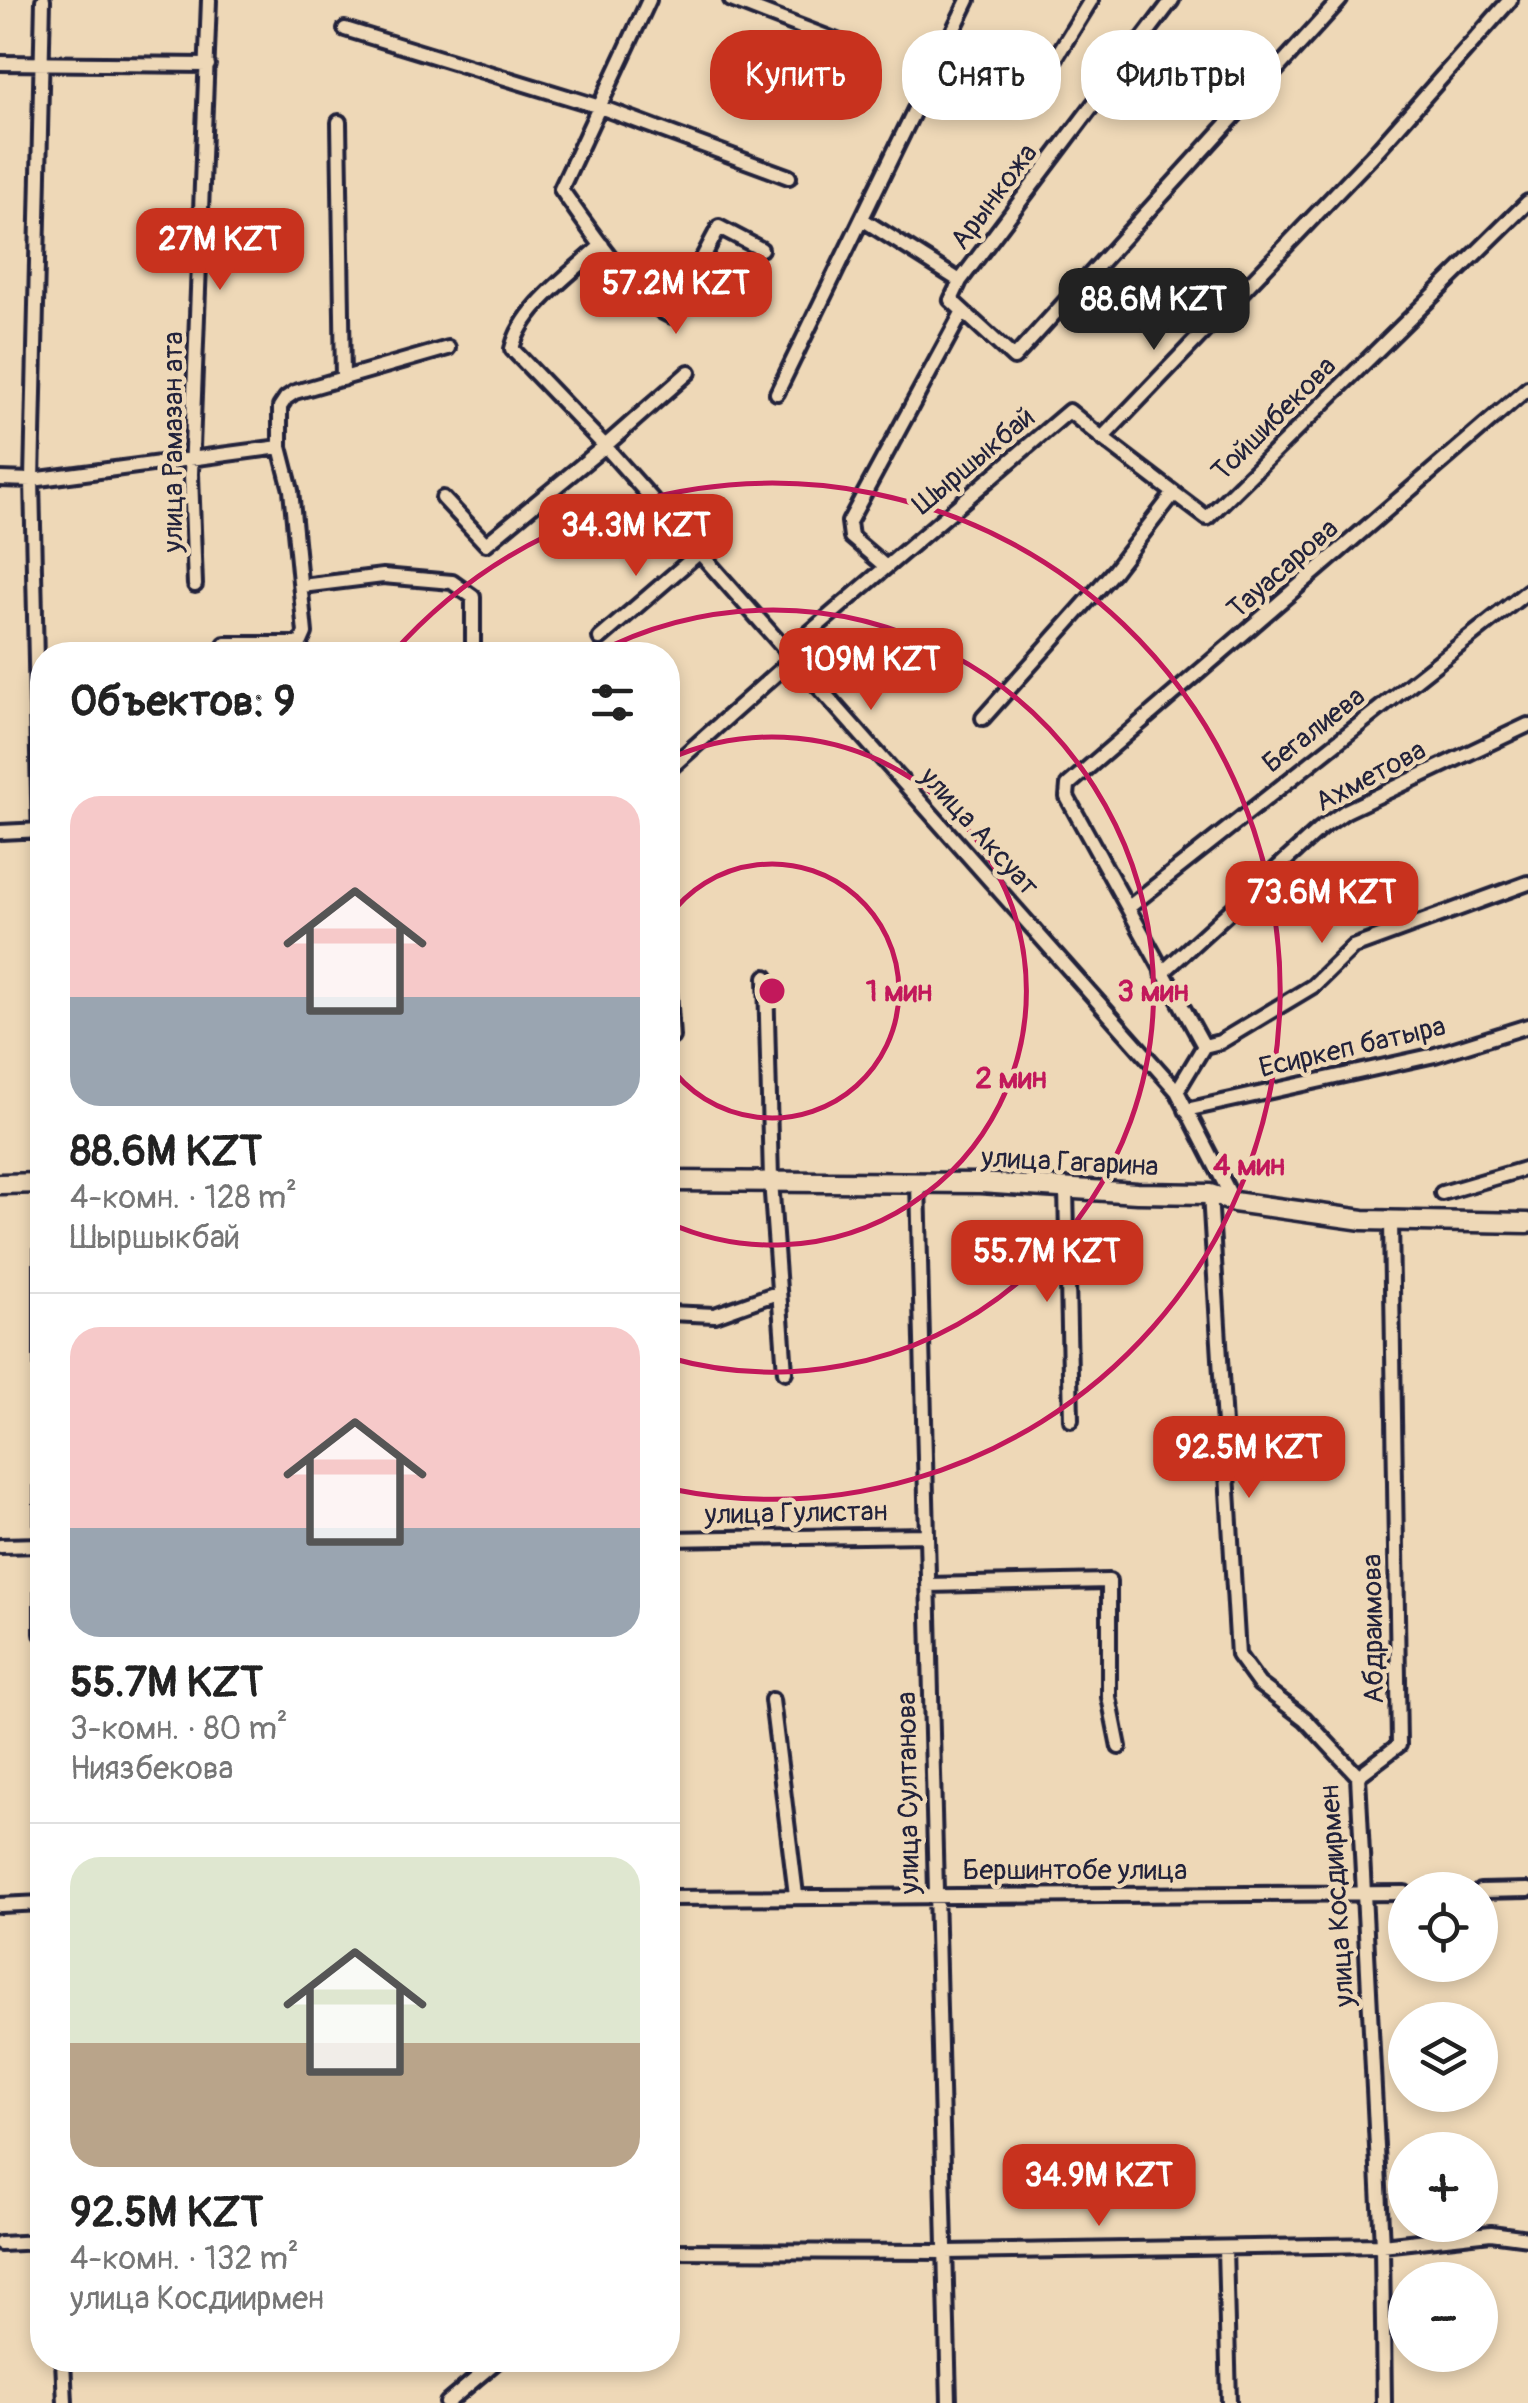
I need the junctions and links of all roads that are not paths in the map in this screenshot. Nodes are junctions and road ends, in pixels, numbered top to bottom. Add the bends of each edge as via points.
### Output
1 (43, 0) edge
2 (209, 0) edge
3 (649, 0) edge
4 (730, 0) edge
5 (968, 0) edge
6 (1091, 0) edge
7 (1172, 0) edge
8 (1340, 0) edge
9 (1510, 0) edge
10 (346, 29) dead end
11 (807, 30) edge
12 (1061, 49) edge
13 (0, 63) edge
14 (43, 64) junction
15 (208, 65) junction
16 (600, 107) junction
17 (339, 122) dead end
18 (788, 177) dead end
19 (1528, 202) edge
20 (862, 219) junction
21 (602, 246) junction
22 (761, 249) dead end
23 (960, 281) junction
24 (964, 311) junction
25 (448, 348) dead end
26 (689, 372) dead end
27 (343, 379) junction
28 (1528, 388) edge
29 (777, 393) dead end
30 (1102, 438) junction
31 (605, 446) junction
32 (280, 448) junction
33 (192, 458) junction
34 (0, 479) edge
35 (32, 480) junction
36 (1174, 493) junction
37 (444, 498) dead end
38 (700, 552) junction
39 (886, 567) junction
40 (195, 585) dead end
41 (302, 586) junction
42 (1528, 591) edge
43 (600, 638) dead end
44 (37, 642) edge
45 (301, 642) edge
46 (473, 642) edge
47 (791, 655) junction
48 (983, 718) dead end
49 (1528, 725) edge
50 (680, 759) edge
51 (30, 831) edge
52 (0, 832) edge
53 (1528, 882) edge
54 (1129, 907) junction
55 (1162, 972) junction
56 (766, 977) dead end
57 (1528, 1026) edge
58 (1204, 1046) junction
59 (1177, 1091) junction
60 (1186, 1110) junction
61 (1528, 1168) edge
62 (772, 1180) junction
63 (680, 1181) edge
64 (918, 1182) junction
65 (30, 1183) edge
66 (0, 1184) edge
67 (1066, 1189) junction
68 (1210, 1194) junction
69 (1442, 1194) dead end
70 (1234, 1202) junction
71 (1391, 1221) junction
72 (1528, 1222) edge
73 (777, 1293) junction
74 (680, 1314) edge
75 (784, 1372) dead end
76 (1071, 1420) dead end
77 (926, 1535) junction
78 (680, 1540) edge
79 (30, 1545) edge
80 (0, 1546) edge
81 (928, 1585) junction
82 (772, 1700) dead end
83 (1118, 1746) dead end
84 (1358, 1776) junction
85 (1528, 1890) edge
86 (1498, 1891) edge
87 (1388, 1893) edge
88 (935, 1894) junction
89 (1362, 1894) junction
90 (796, 1896) junction
91 (680, 1898) edge
92 (30, 1904) edge
93 (0, 1905) edge
94 (1528, 2238) edge
95 (30, 2243) edge
96 (0, 2244) edge
97 (1382, 2245) junction
98 (1225, 2248) junction
99 (680, 2252) edge
100 (946, 2252) junction
101 (63, 2372) edge
102 (483, 2372) edge
103 (64, 2403) edge
104 (446, 2403) edge
105 (949, 2403) edge
106 (1229, 2403) edge
107 (1384, 2403) edge

1 - 14 street
2 - 15 street, улица Рамазан ата
3 - 16 street
4 - 11 street
5 - 20 street
6 - 12 street
7 - 23 street, Арынкожа
8 - 24 street via 1014,358
9 - 30 street via 1372,156
10 - 16 street
13 - 14 street
14 - 15 street
14 - 35 street
15 - 33 street, улица Рамазан ата
16 - 18 street
16 - 21 street via 560,189
17 - 27 street
19 - 36 street, Тойшибекова via 1207,518
20 - 23 street, Арынкожа
20 - 29 street
21 - 22 street via 672,316 719,227
21 - 31 street, улица Аксуат via 538,304 516,332 512,349
23 - 24 street via 951,300
24 - 39 street via 849,522 851,537
25 - 27 street
26 - 31 street
27 - 32 street via 286,398
28 - 54 street, Тауасарова via 1068,786 1067,797
30 - 36 street
30 - 39 street, Шыршыкбай via 1069,411
31 - 37 street via 486,544
31 - 38 street, улица Аксуат
32 - 33 street
32 - 41 street
33 - 35 street
33 - 40 street, улица Рамазан ата
34 - 35 street
35 - 44 street
36 - 48 street
38 - 43 street
38 - 47 street, улица Аксуат
39 - 47 street, Шыршыкбай
41 - 45 street
41 - 46 street via 383,576 452,582 473,597
42 - 54 street, Бегалиева
47 - 50 street, Шыршыкбай
47 - 59 street, улица Аксуат
49 - 55 street, Ахметова via 1346,810
51 - 52 street
53 - 58 street via 1353,947 1313,986
54 - 55 street
55 - 58 street
56 - 62 street
57 - 60 street, Есиркеп батыра via 1434,1055
58 - 59 street
59 - 60 street, улица Аксуат
60 - 70 street, улица Аксуат
61 - 69 street
62 - 63 main road, улица Гагарина
62 - 64 main road, улица Гагарина
62 - 73 street
64 - 67 main road, улица Гагарина
64 - 77 street, улица Султанова
65 - 66 main road
67 - 68 main road, улица Гагарина
67 - 76 street
68 - 70 main road, улица Гагарина
68 - 84 street, улица Косдиирмен via 1238,1655 1259,1684 1305,1719
70 - 71 main road, улица Гагарина
71 - 72 main road, улица Гагарина
71 - 84 street, Абдраимова via 1399,1745
73 - 74 street via 714,1315
73 - 75 street
77 - 78 street, улица Гулистан
77 - 81 street, улица Султанова
79 - 80 street
81 - 83 street via 1108,1581 1109,1697
81 - 88 street, улица Султанова
82 - 90 street
84 - 89 street, улица Косдиирмен
85 - 86 street
87 - 89 street, Бершинтобе улица
88 - 89 street, Бершинтобе улица
88 - 90 street, Бершинтобе улица
88 - 100 street, улица Султанова
89 - 97 street, улица Косдиирмен
90 - 91 street, Бершинтобе улица
92 - 93 street
94 - 97 street via 1490,2234
95 - 96 street
97 - 98 street
97 - 107 street, улица Косдиирмен
98 - 100 street
98 - 106 street
99 - 100 street
100 - 105 street, улица Султанова
101 - 103 street
102 - 104 street

